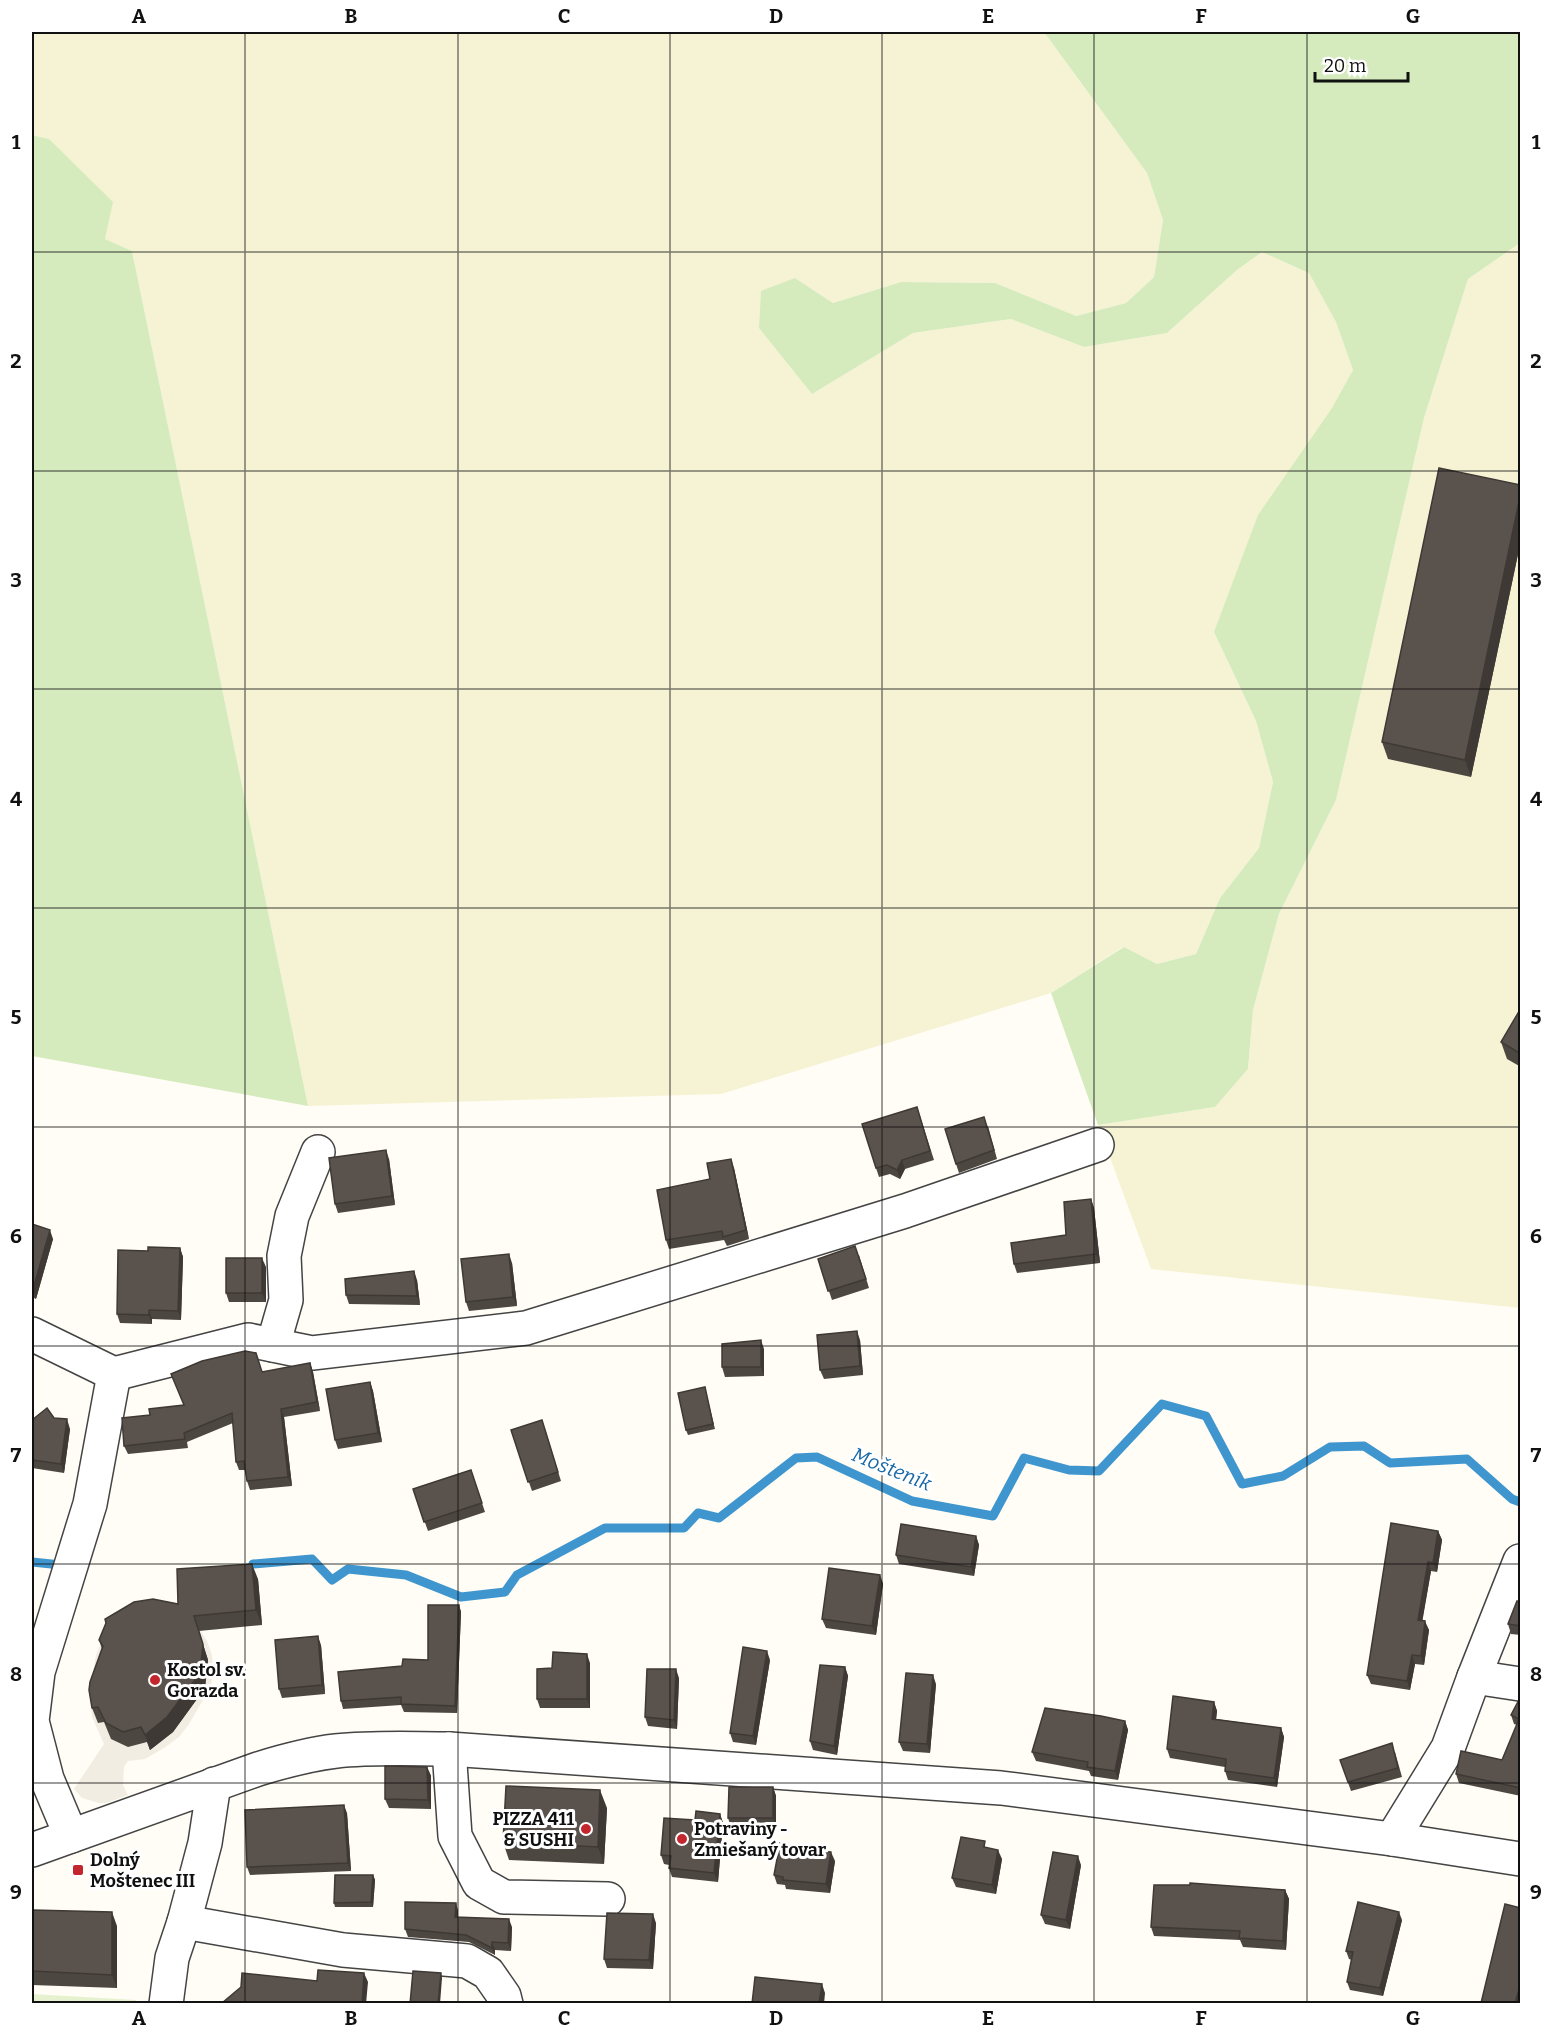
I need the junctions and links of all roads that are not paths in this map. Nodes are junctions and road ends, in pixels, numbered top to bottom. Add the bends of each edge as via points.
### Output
1 (1098, 1145) dead end
2 (318, 1152) dead end
3 (32, 1334) edge
4 (273, 1345) junction
5 (114, 1374) junction
6 (1521, 1561) edge
7 (1474, 1677) junction
8 (1521, 1684) edge
9 (449, 1749) junction
10 (214, 1784) junction
11 (71, 1836) junction
12 (1392, 1839) junction
13 (32, 1850) edge
14 (1521, 1859) edge
15 (608, 1899) dead end
16 (184, 1922) junction
17 (166, 2004) edge
18 (506, 2004) edge

1 - 4 street via 905,1211 526,1328 312,1353
2 - 4 street via 292,1216 284,1256 286,1300
3 - 5 street
4 - 5 street via 248,1340
5 - 11 street via 90,1504 38,1672 32,1721 47,1779
6 - 7 street
7 - 8 street
7 - 12 street via 1448,1748
9 - 10 street via 334,1751 294,1758
9 - 12 street via 1001,1788
9 - 15 street via 455,1836 479,1883 504,1898
10 - 11 street
10 - 16 street via 205,1844
11 - 13 street
12 - 14 street
16 - 17 street via 172,1958
16 - 18 street via 343,1950 467,1961 488,1973

